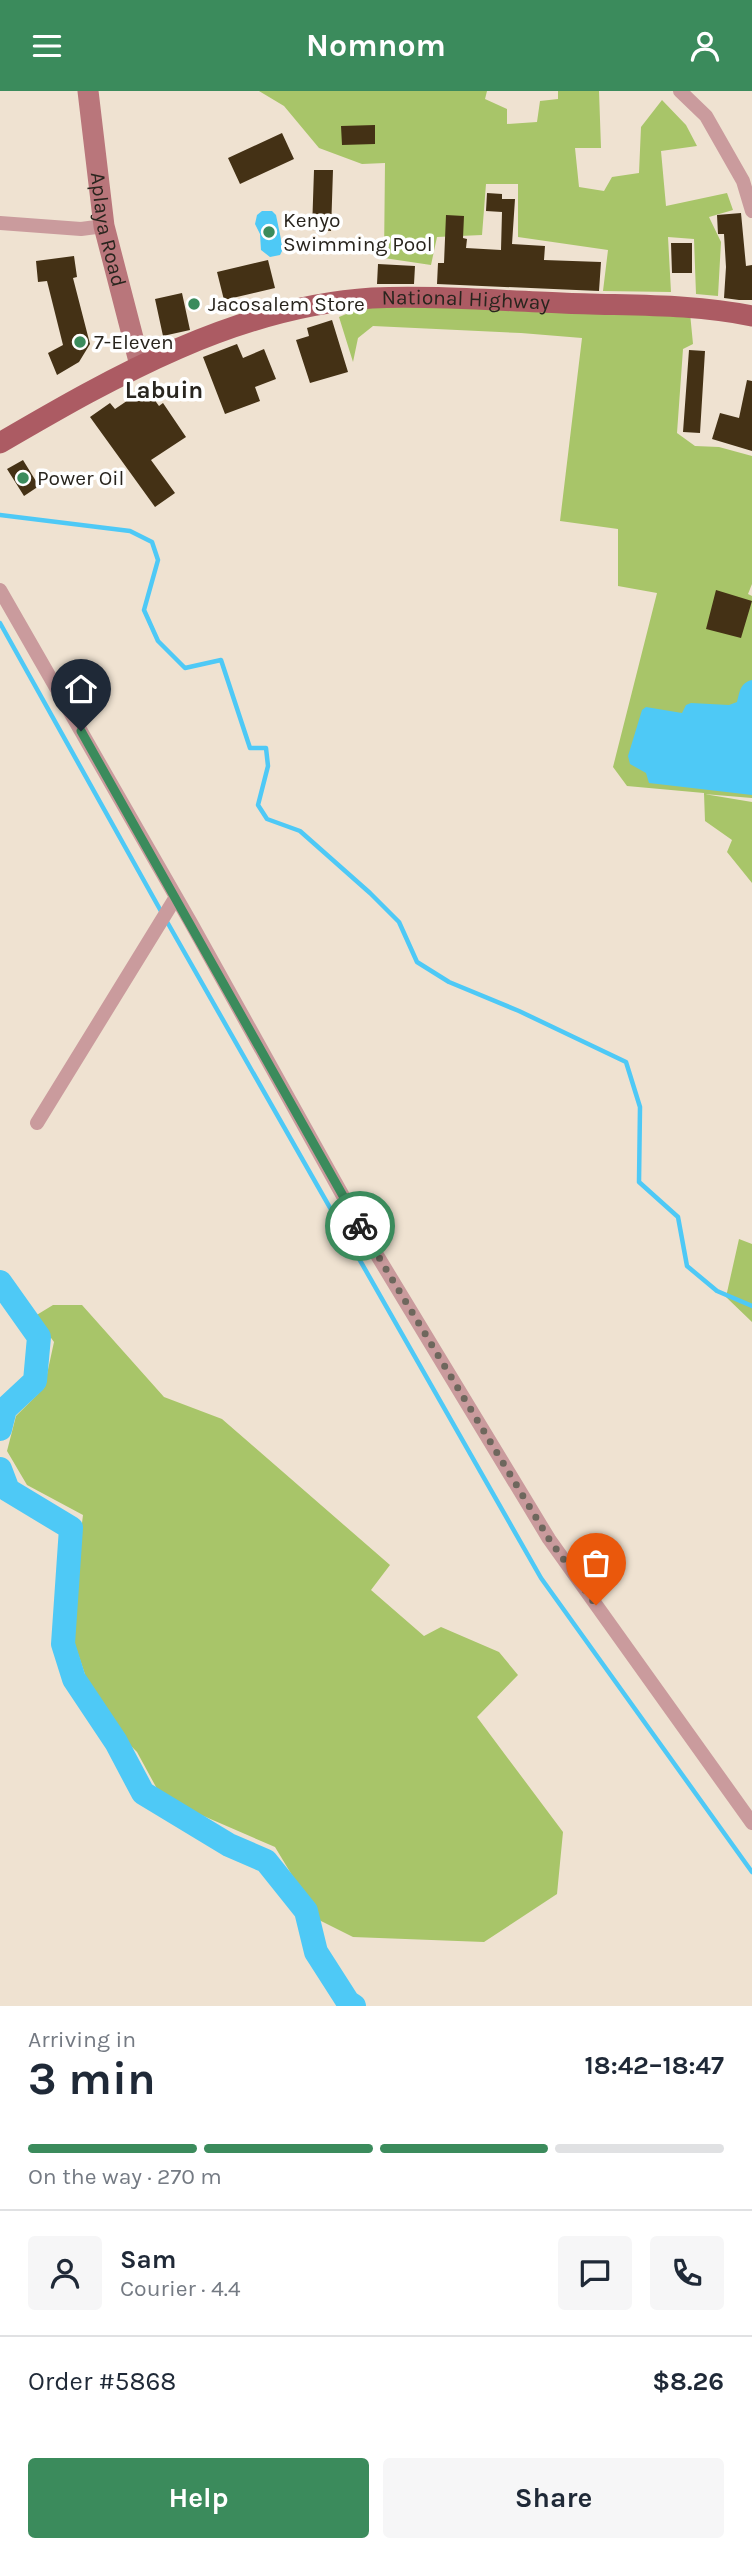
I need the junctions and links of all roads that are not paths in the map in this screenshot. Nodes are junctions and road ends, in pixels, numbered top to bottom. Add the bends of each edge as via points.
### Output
1 (88, 91) edge
2 (680, 91) edge
3 (752, 211) edge
4 (0, 223) edge
5 (104, 226) junction
6 (752, 316) edge
7 (141, 365) junction
8 (0, 443) edge
9 (0, 590) edge
10 (176, 897) junction
11 (37, 1123) dead end
12 (752, 1823) edge

1 - 5 street, Aplaya Road
2 - 3 street via 706,116 743,181
4 - 5 street via 81,229
5 - 7 street, Aplaya Road
6 - 7 main road, National Highway via 700,308 372,298 239,324
7 - 8 main road, National Highway
9 - 10 street
10 - 11 street
10 - 12 street via 363,1232 549,1539

